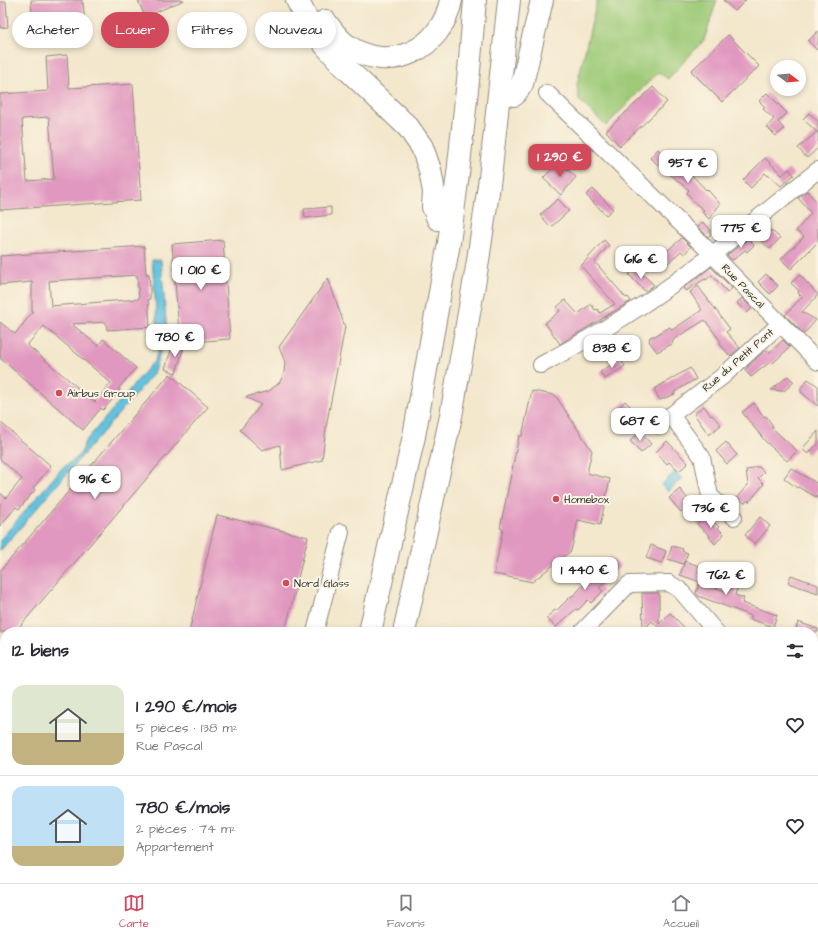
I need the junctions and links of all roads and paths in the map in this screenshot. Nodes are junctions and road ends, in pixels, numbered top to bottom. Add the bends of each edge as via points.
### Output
1 (297, 0) edge
2 (312, 0) edge
3 (451, 0) edge
4 (461, 0) edge
5 (475, 0) edge
6 (509, 0) edge
7 (524, 0) edge
8 (542, 0) edge
9 (547, 93) dead end
10 (514, 95) junction
11 (818, 170) edge
12 (438, 219) junction
13 (712, 254) junction
14 (780, 324) junction
15 (818, 362) edge
16 (541, 365) dead end
17 (671, 415) junction
18 (658, 425) dead end
19 (442, 464) junction
20 (734, 517) dead end
21 (341, 532) dead end
22 (317, 627) edge
23 (362, 627) edge
24 (371, 627) edge
25 (405, 627) edge
26 (587, 627) edge
27 (712, 627) edge

1 - 12 highway via 310,25 326,46 408,127 422,147 430,170 434,192 433,207
2 - 3 highway via 334,34 347,46 365,55 384,59 402,57 419,49 433,36 444,20
4 - 12 highway
5 - 24 highway via 470,71 449,243 414,436
6 - 19 highway via 490,178
7 - 10 highway
8 - 10 highway via 522,84
9 - 13 street, Rue Pascal
10 - 19 highway via 489,268 456,442
11 - 13 street
12 - 23 highway via 387,500 377,535
13 - 14 street, Rue Pascal
13 - 16 street via 628,315
14 - 15 street, Rue Pascal
14 - 17 street, Rue du Petit Pont via 723,376
17 - 18 street, Rue du Petit Pont
17 - 20 street via 702,457 710,496
19 - 25 highway
21 - 22 street
26 - 27 street via 629,584 669,583 680,590

